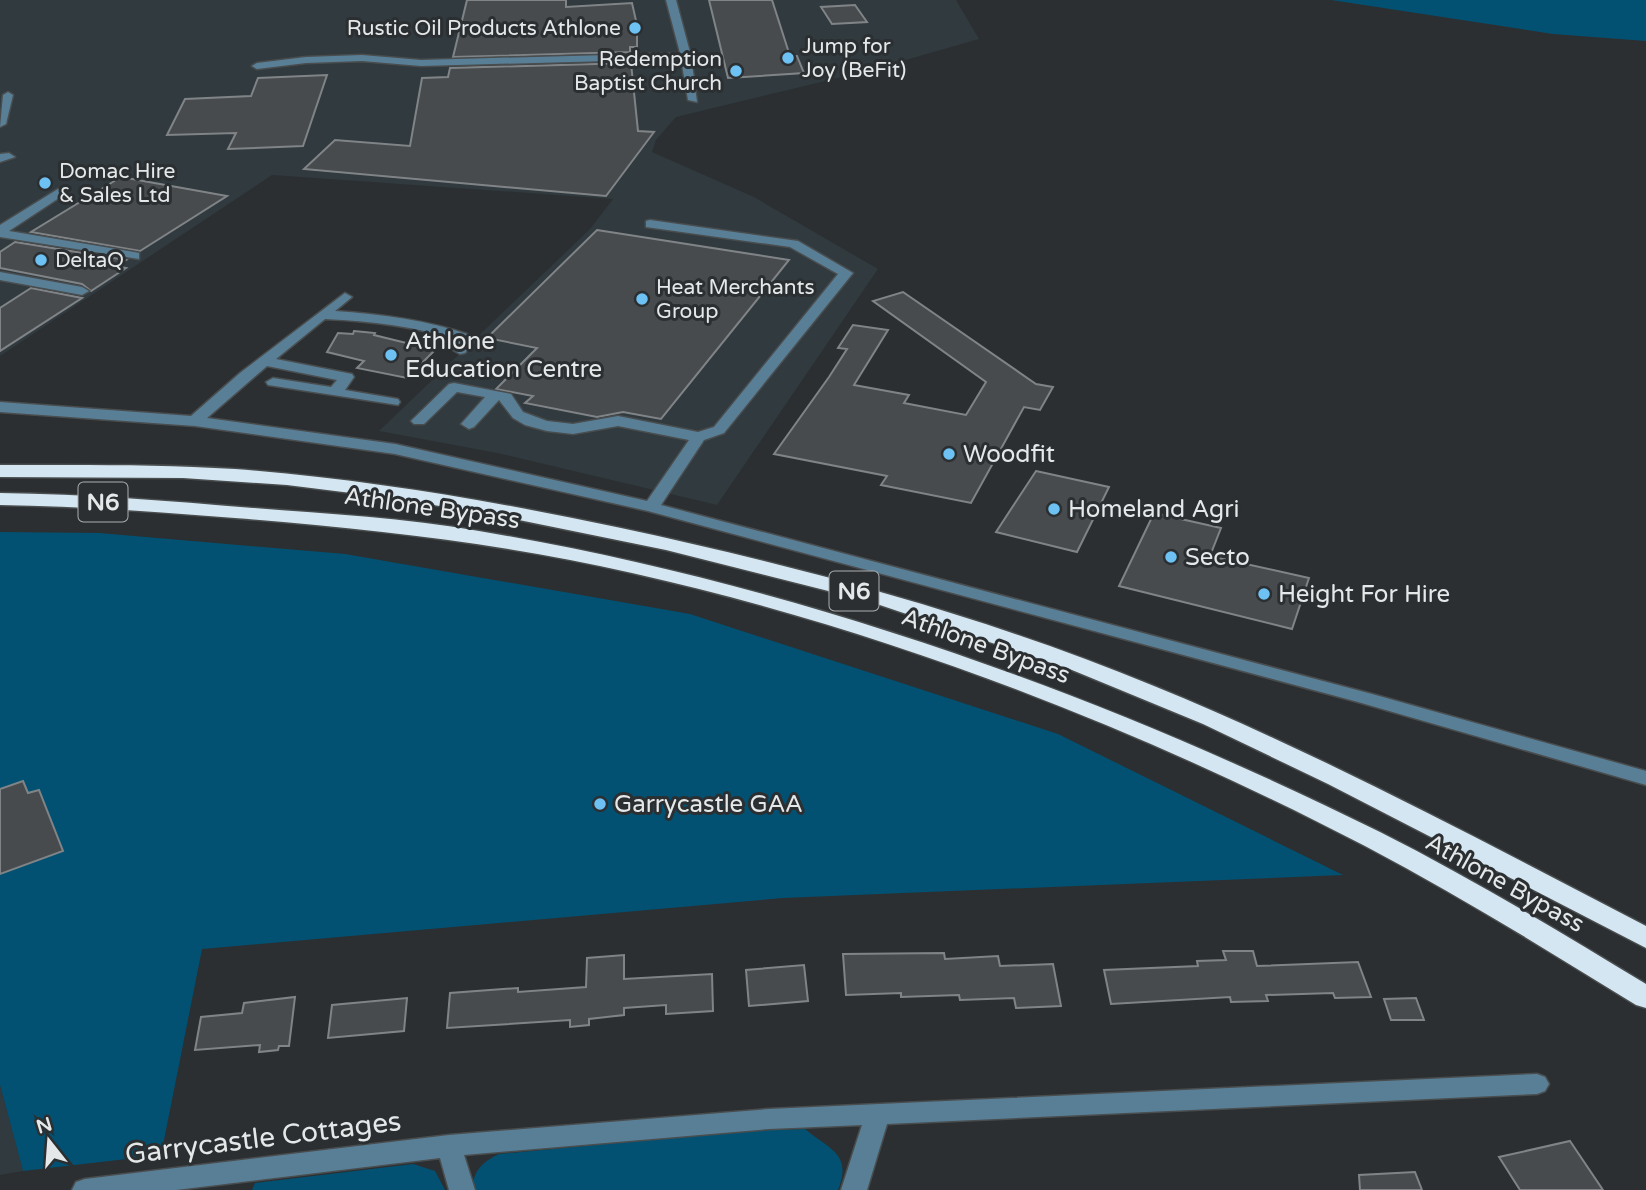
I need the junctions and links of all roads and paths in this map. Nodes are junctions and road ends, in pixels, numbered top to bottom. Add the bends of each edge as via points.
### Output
1 (671, 0) edge
2 (686, 56) junction
3 (257, 66) dead end
4 (8, 95) dead end
5 (693, 100) dead end
6 (0, 124) edge
7 (58, 193) dead end
8 (650, 223) dead end
9 (0, 232) edge
10 (134, 256) dead end
11 (0, 275) edge
12 (82, 291) dead end
13 (345, 297) dead end
14 (321, 316) junction
15 (460, 350) dead end
16 (264, 361) junction
17 (290, 365) junction
18 (335, 392) junction
19 (495, 395) junction
20 (393, 401) dead end
21 (0, 407) edge
22 (195, 421) junction
23 (419, 421) dead end
24 (469, 424) dead end
25 (699, 437) junction
26 (0, 461) edge
27 (0, 471) edge
28 (183, 472) junction
29 (0, 499) edge
30 (650, 507) junction
31 (205, 510) junction
32 (0, 511) edge
33 (1646, 778) edge
34 (1646, 937) edge
35 (1646, 997) edge
36 (1537, 1084) dead end
37 (878, 1112) junction
38 (449, 1146) junction
39 (85, 1190) edge
40 (462, 1190) edge
41 (854, 1190) edge

1 - 2 street
2 - 3 street via 421,63 362,58
2 - 5 street
4 - 6 street
7 - 9 street
8 - 25 street via 793,244 846,273 719,430
9 - 10 street
11 - 12 street
13 - 14 street
14 - 15 street via 370,317 451,332 466,338
14 - 16 street
16 - 17 street
16 - 22 street
17 - 18 street via 347,377
17 - 18 street via 273,382
18 - 20 street
19 - 23 street via 454,387
19 - 24 street
19 - 25 street via 506,397 518,415 547,426 573,429 618,421
21 - 22 street
22 - 30 street via 396,449
25 - 30 street
26 - 28 highway, N6
27 - 28 highway, Athlone Bypass / N6
28 - 34 highway, Athlone Bypass / N6 via 369,488 530,515 721,555 987,632 1143,690 1267,744
29 - 31 highway, Athlone Bypass / N6
30 - 33 street
31 - 32 highway, N6
31 - 35 highway, Athlone Bypass / N6 via 479,537 685,580 891,640 1043,692 1196,755 1361,834 1573,950
36 - 37 street, Garrycastle Cottages
37 - 38 street, Garrycastle Cottages
37 - 41 street
38 - 39 street, Garrycastle Cottages
38 - 40 street

